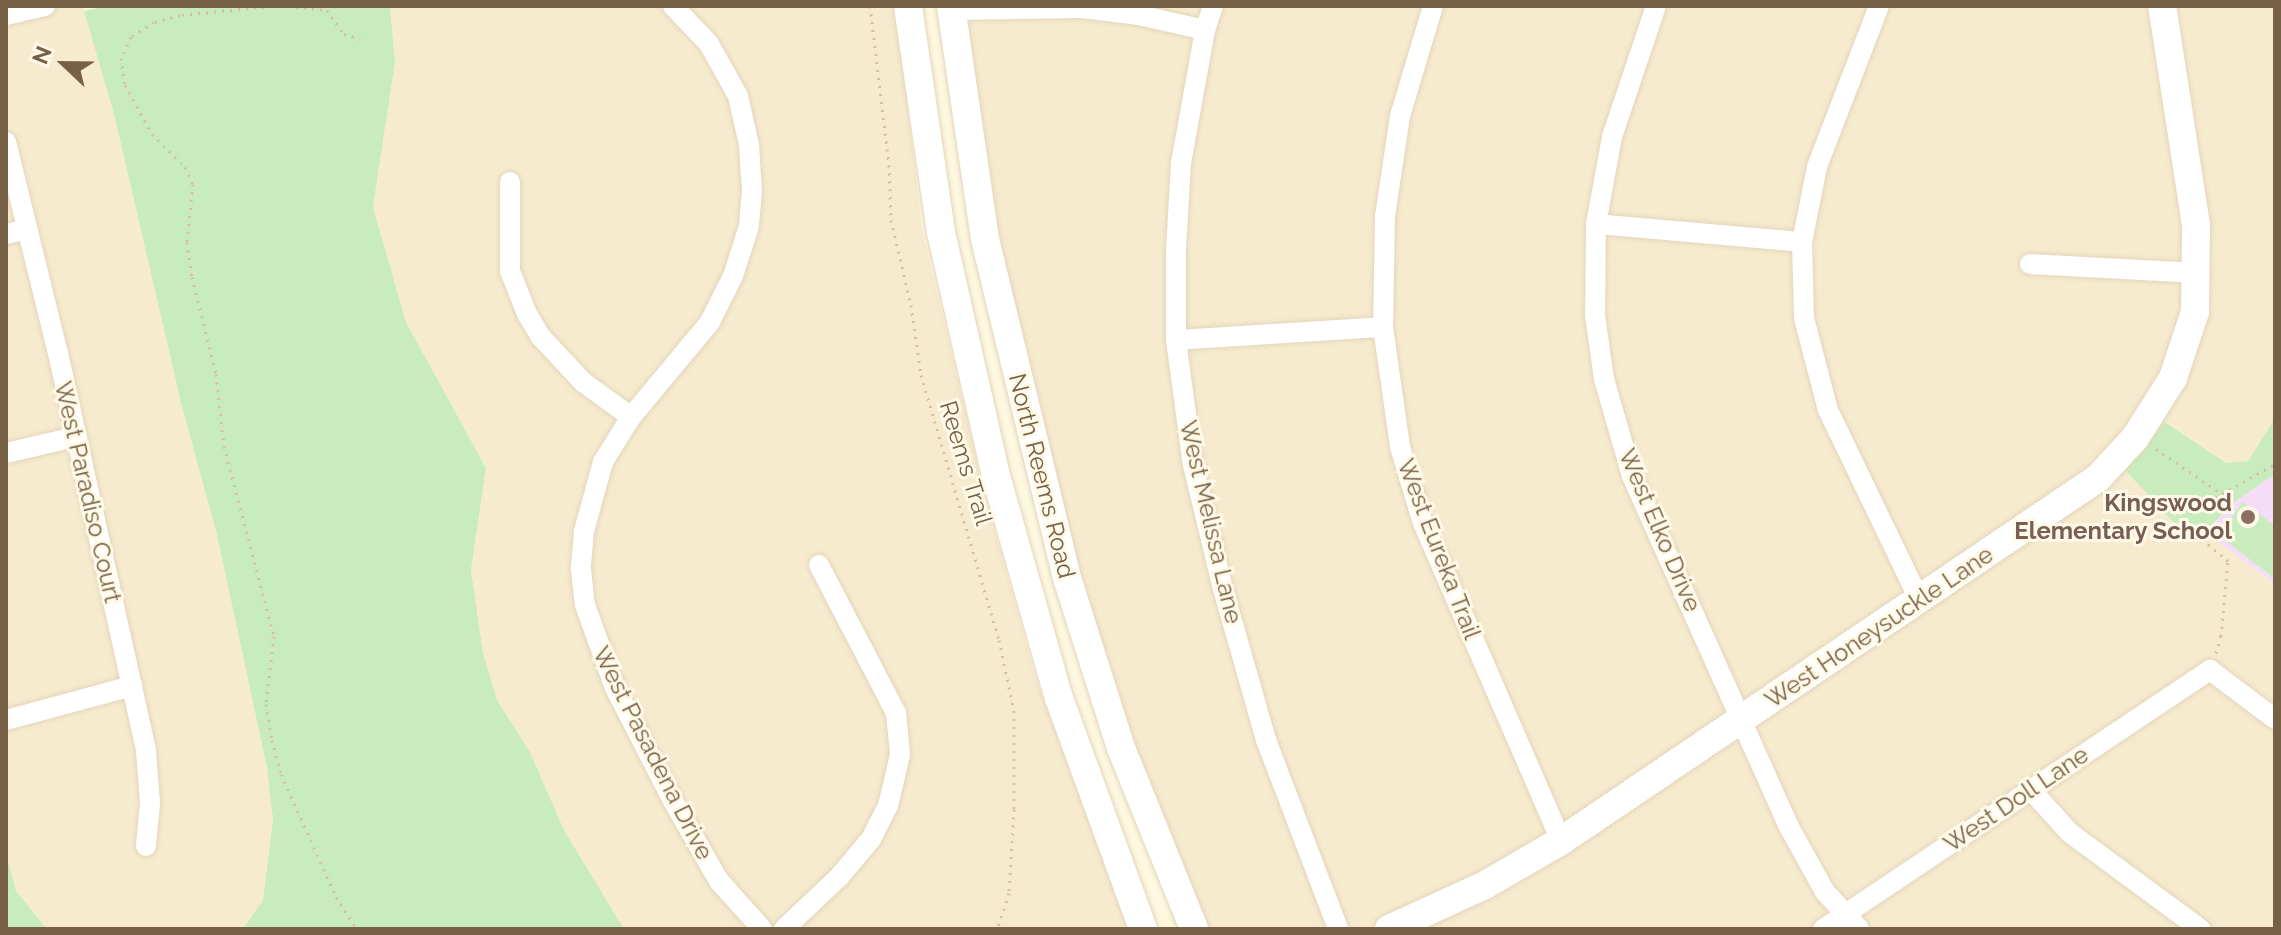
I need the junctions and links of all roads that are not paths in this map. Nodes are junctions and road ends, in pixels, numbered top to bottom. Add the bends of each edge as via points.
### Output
1 (45, 6) edge
2 (673, 6) edge
3 (908, 6) edge
4 (1213, 6) edge
5 (1433, 6) edge
6 (1656, 6) edge
7 (1879, 6) edge
8 (2162, 6) edge
9 (952, 8) edge
10 (6, 15) edge
11 (1205, 30) junction
12 (6, 142) edge
13 (510, 182) dead end
14 (1596, 224) junction
15 (27, 229) junction
16 (6, 234) edge
17 (1802, 242) junction
18 (2030, 264) dead end
19 (2197, 273) junction
20 (1383, 327) junction
21 (1176, 340) junction
22 (631, 417) junction
23 (75, 437) junction
24 (6, 453) edge
25 (819, 565) dead end
26 (1919, 599) junction
27 (132, 686) junction
28 (2275, 719) edge
29 (6, 720) edge
30 (1742, 721) junction
31 (2031, 790) junction
32 (1561, 841) junction
33 (146, 846) dead end
34 (1852, 922) edge
35 (762, 929) edge
36 (784, 929) edge
37 (1143, 929) edge
38 (1194, 929) edge
39 (1338, 929) edge
40 (1389, 929) edge
41 (1823, 929) edge
42 (2200, 929) edge

1 - 10 street
2 - 22 street, West Pasadena Drive via 709,44 738,96 749,145 749,226 710,322
3 - 37 main road, North Reems Road via 941,232 996,476 1059,698
4 - 11 street, West Melissa Lane
5 - 20 street, West Eureka Trail via 1397,131 1385,216
6 - 14 street, West Elko Drive via 1612,137
7 - 17 street via 1817,167
8 - 19 main road, West Honeysuckle Lane via 2196,225
9 - 11 street via 1082,8
9 - 38 main road, North Reems Road via 985,239 1068,581 1121,748
11 - 21 street, West Melissa Lane via 1181,163
12 - 15 street, West Paradiso Court
13 - 22 street via 510,271 527,314 583,382
14 - 17 street
14 - 30 street, West Elko Drive via 1595,315 1604,379 1632,476
15 - 16 street
15 - 23 street, West Paradiso Court
17 - 26 street via 1804,318 1828,410
18 - 19 street
19 - 26 main road, West Honeysuckle Lane via 2195,312 2177,367 2135,438 2098,478
20 - 21 street
20 - 32 street, West Eureka Trail via 1400,447 1423,523
21 - 39 street, West Melissa Lane via 1193,465 1223,589 1266,740
22 - 35 street, West Pasadena Drive via 603,462 592,498 584,531 585,605 615,688 685,823 719,881
23 - 24 street
23 - 27 street, West Paradiso Court
25 - 36 street via 896,713 900,755 888,806 871,839
26 - 30 main road, West Honeysuckle Lane
27 - 29 street
27 - 33 street, West Paradiso Court via 146,751
28 - 31 street, West Doll Lane via 2210,670
30 - 32 main road, West Honeysuckle Lane
30 - 34 street, West Elko Drive via 1789,827 1825,892
31 - 34 street, West Doll Lane
31 - 42 street via 2070,833
32 - 40 main road, West Honeysuckle Lane via 1485,885
34 - 41 street, West Doll Lane

